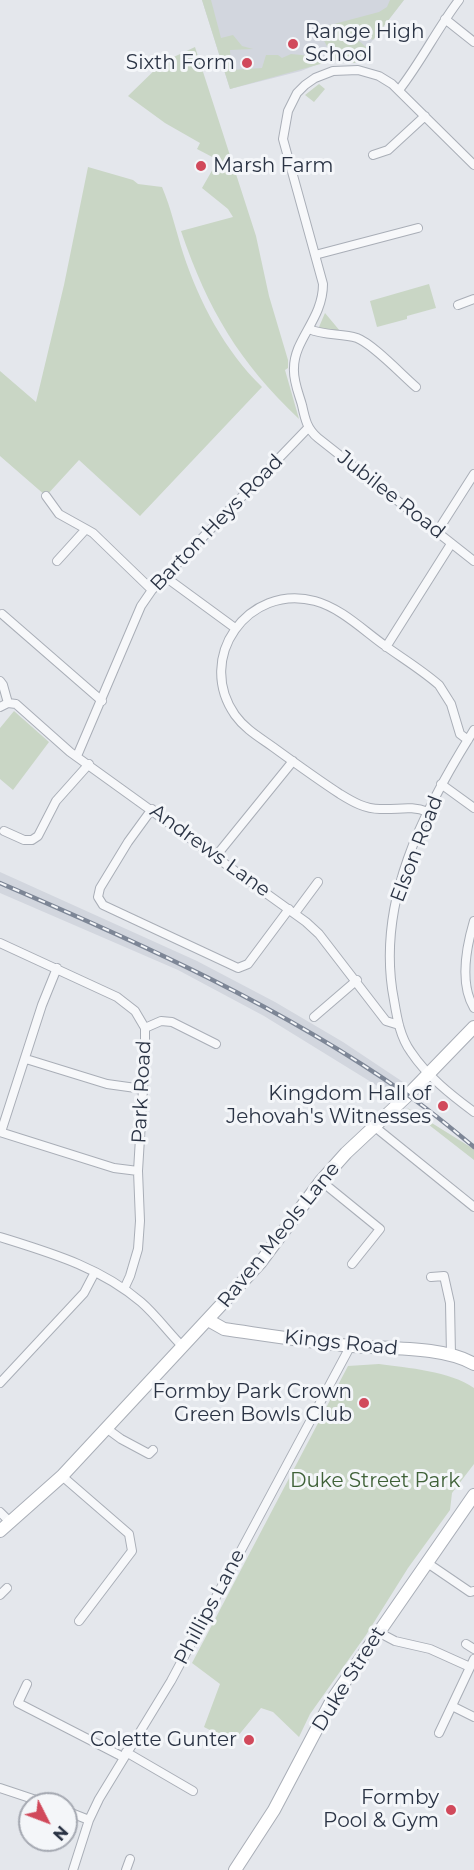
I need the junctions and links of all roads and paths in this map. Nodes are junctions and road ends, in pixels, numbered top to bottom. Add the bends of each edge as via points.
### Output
1 (459, 0) edge
2 (445, 19) junction
3 (474, 42) edge
4 (399, 90) junction
5 (425, 116) junction
6 (373, 155) dead end
7 (474, 165) edge
8 (418, 228) dead end
9 (315, 255) junction
10 (474, 299) edge
11 (458, 305) dead end
12 (309, 329) junction
13 (416, 387) dead end
14 (308, 428) junction
15 (474, 474) edge
16 (46, 496) dead end
17 (86, 529) junction
18 (437, 532) junction
19 (452, 544) junction
20 (57, 561) dead end
21 (474, 561) edge
22 (164, 576) junction
23 (152, 590) junction
24 (2, 614) dead end
25 (235, 628) junction
26 (386, 646) junction
27 (0, 681) edge
28 (102, 701) junction
29 (4, 705) edge
30 (474, 730) edge
31 (468, 740) junction
32 (77, 756) junction
33 (293, 761) junction
34 (89, 764) junction
35 (441, 784) junction
36 (474, 808) edge
37 (152, 809) junction
38 (429, 812) junction
39 (4, 831) dead end
40 (216, 856) junction
41 (318, 882) dead end
42 (292, 911) junction
43 (474, 921) edge
44 (0, 943) edge
45 (57, 968) junction
46 (357, 980) junction
47 (474, 1008) edge
48 (314, 1017) dead end
49 (399, 1025) junction
50 (474, 1027) edge
51 (145, 1028) junction
52 (216, 1044) dead end
53 (26, 1059) junction
54 (429, 1074) junction
55 (143, 1089) junction
56 (474, 1112) edge
57 (375, 1127) junction
58 (1, 1132) edge
59 (138, 1171) junction
60 (321, 1181) junction
61 (474, 1207) edge
62 (0, 1237) edge
63 (352, 1264) dead end
64 (95, 1272) junction
65 (431, 1277) dead end
66 (124, 1289) junction
67 (208, 1320) junction
68 (182, 1346) junction
69 (351, 1346) junction
70 (451, 1355) junction
71 (473, 1362) edge
72 (0, 1383) edge
73 (106, 1428) junction
74 (153, 1450) dead end
75 (62, 1476) junction
76 (474, 1495) edge
77 (0, 1512) edge
78 (10, 1522) junction
79 (0, 1531) edge
80 (426, 1562) junction
81 (7, 1588) dead end
82 (474, 1591) edge
83 (0, 1595) edge
84 (79, 1621) dead end
85 (378, 1632) junction
86 (472, 1663) edge
87 (27, 1684) dead end
88 (452, 1706) junction
89 (474, 1717) edge
90 (439, 1732) dead end
91 (125, 1755) junction
92 (0, 1788) edge
93 (193, 1791) dead end
94 (18, 1794) edge
95 (78, 1816) edge
96 (89, 1820) junction
97 (130, 1859) dead end
98 (73, 1870) edge
99 (126, 1870) edge
100 (235, 1870) edge

1 - 2 street
2 - 3 street
2 - 4 street
4 - 5 street
4 - 9 street via 379,76 358,70 333,71 315,78 292,100 283,139
5 - 6 street via 388,150
5 - 7 street
8 - 9 street
9 - 12 street via 323,293
10 - 11 street
12 - 13 street via 360,339
12 - 14 street via 294,367
14 - 18 street, Jubilee Road
14 - 22 street, Barton Heys Road
15 - 18 street
16 - 17 street via 59,514
17 - 20 street
17 - 23 street
18 - 19 street, Jubilee Road
19 - 21 street, Jubilee Road
19 - 26 street
22 - 23 street, Barton Heys Road
22 - 25 street
23 - 28 street, Barton Heys Road via 141,606
24 - 28 street
25 - 26 street via 265,605 303,599 333,609
25 - 33 street via 222,663 226,699 244,725
26 - 31 street via 439,685 451,704 460,734
27 - 29 street
28 - 32 street, Barton Heys Road
29 - 32 street, Andrews Lane via 16,704
30 - 31 street, Elson Road
31 - 35 street, Elson Road
32 - 34 street, Andrews Lane
33 - 38 street via 361,805 381,809 409,806
33 - 40 street
34 - 37 street, Andrews Lane
34 - 39 street via 56,801 38,836 24,840
35 - 36 street
35 - 38 street, Elson Road
37 - 40 street, Andrews Lane
37 - 42 street via 100,888 98,897 103,905 238,968 251,962
38 - 49 street, Elson Road via 413,846 390,929 390,981
40 - 42 street, Andrews Lane
41 - 42 street
42 - 46 street, Andrews Lane via 319,934
43 - 47 street via 466,972
44 - 45 street, Park Road
45 - 51 street, Park Road via 117,997 135,1011
45 - 53 street
46 - 48 street
46 - 49 street, Andrews Lane via 386,1021
49 - 54 street, Elson Road via 407,1047
50 - 54 street, Raven Meols Lane
51 - 52 street via 161,1021 172,1022
51 - 55 street, Park Road
53 - 55 street via 107,1084
53 - 58 street
54 - 56 street
54 - 57 street, Raven Meols Lane
55 - 59 street, Park Road
57 - 60 street, Raven Meols Lane
57 - 61 street
58 - 59 street via 114,1168
59 - 66 street, Park Road via 138,1249
60 - 63 street via 380,1229
60 - 67 street, Raven Meols Lane via 260,1263
62 - 64 street
64 - 66 street
64 - 72 street via 84,1293
65 - 70 street via 444,1276 450,1303
66 - 68 street
67 - 68 street, Raven Meols Lane
67 - 69 street, Kings Road via 224,1329
68 - 73 street, Raven Meols Lane
69 - 70 street, Kings Road
69 - 91 street, Phillips Lane via 171,1681
70 - 71 street, Kings Road
73 - 74 street via 149,1454
73 - 75 street, Raven Meols Lane
75 - 78 street, Raven Meols Lane
75 - 84 street via 129,1534 132,1551
76 - 80 street, Duke Street
77 - 78 street
78 - 79 street, Raven Meols Lane
80 - 82 street
80 - 85 street, Duke Street
81 - 83 street
85 - 86 street via 395,1641
85 - 100 street, Duke Street via 332,1700 274,1810
86 - 88 street
87 - 91 street via 18,1703
88 - 89 street
88 - 90 street
91 - 93 street
91 - 96 street, Phillips Lane
92 - 94 street
95 - 96 street
96 - 98 street, Phillips Lane
97 - 99 street

